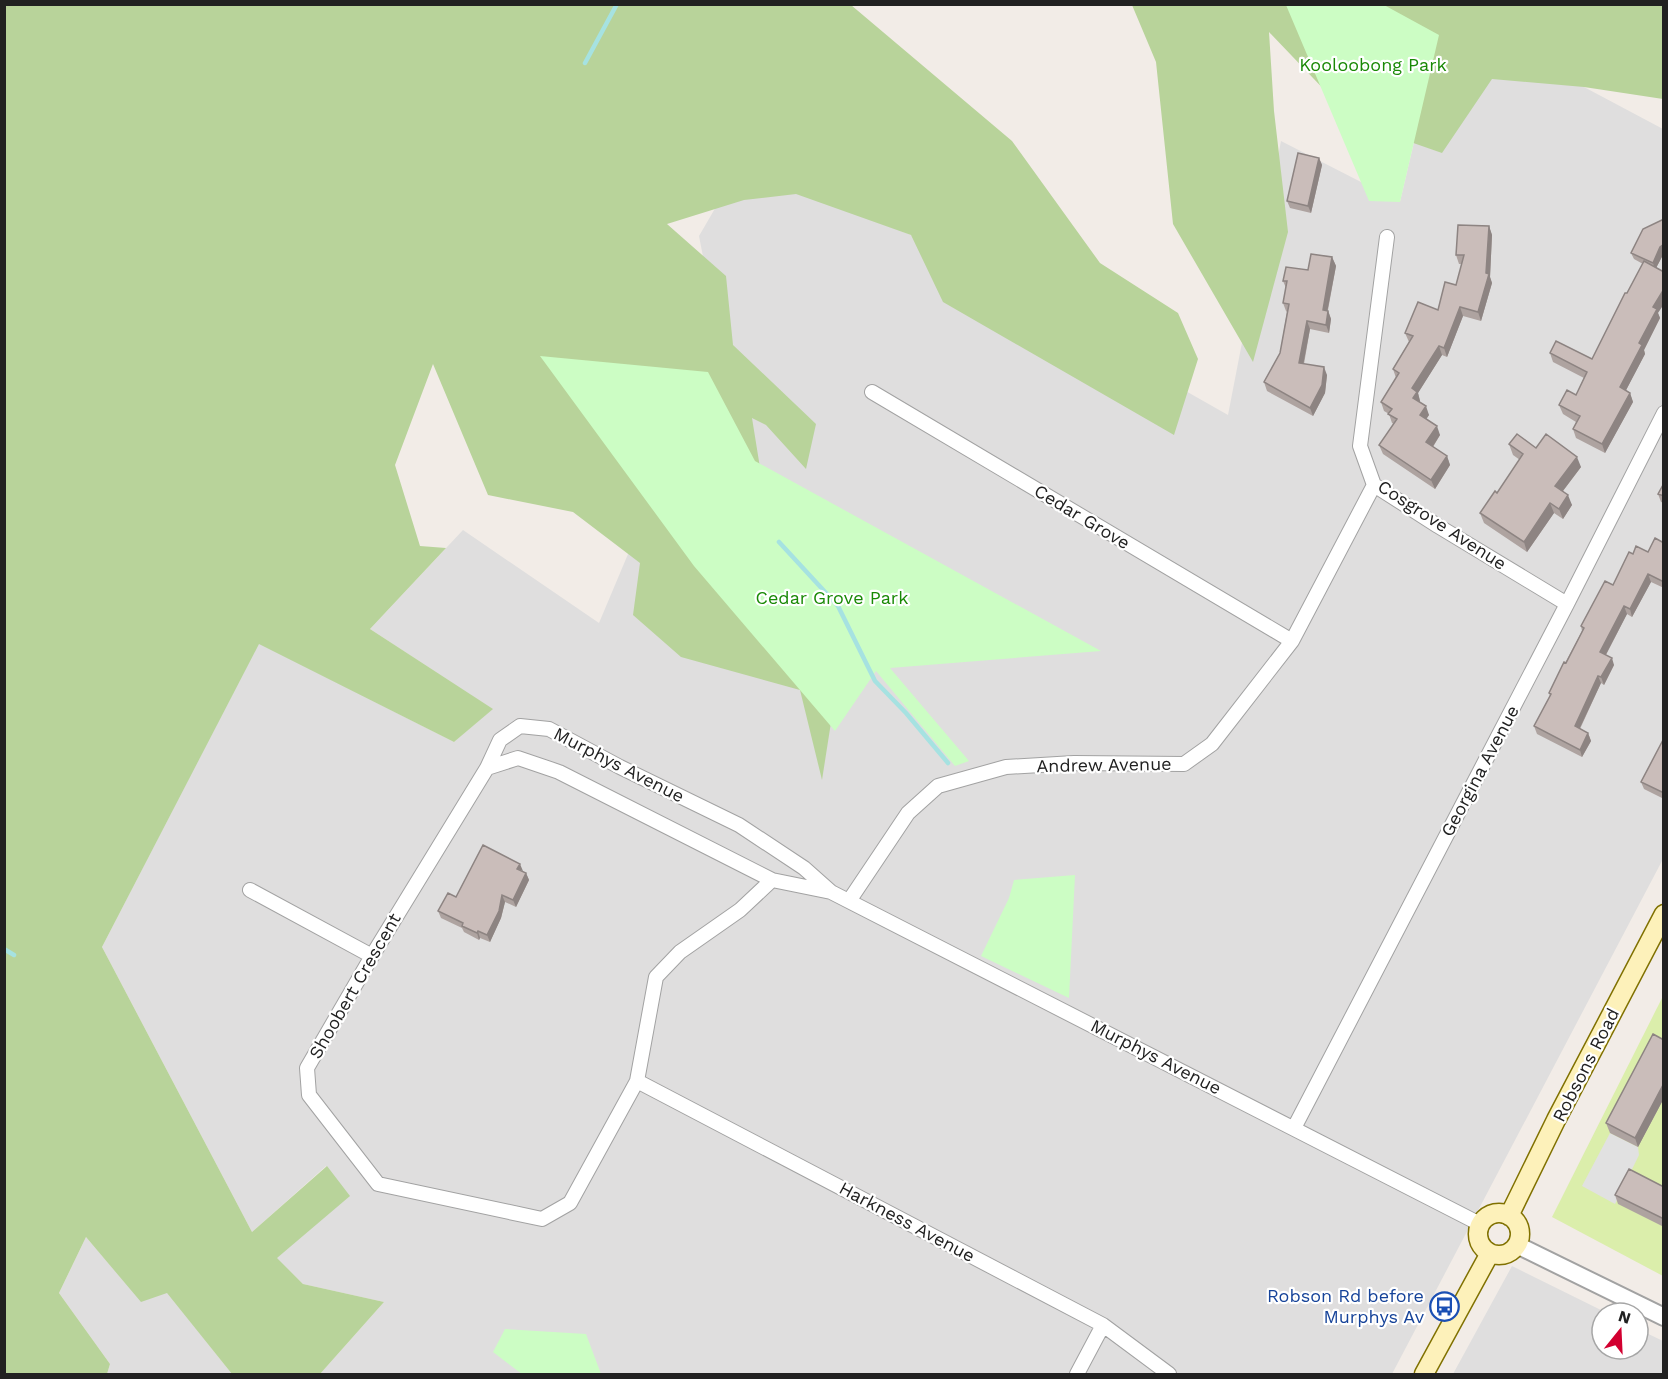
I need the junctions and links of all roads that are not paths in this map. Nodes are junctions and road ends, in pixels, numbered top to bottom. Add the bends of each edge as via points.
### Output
1 (1387, 237) dead end
2 (872, 392) dead end
3 (1664, 413) edge
4 (1374, 485) junction
5 (1567, 604) junction
6 (1292, 641) junction
7 (487, 768) junction
8 (772, 880) junction
9 (250, 891) dead end
10 (831, 892) junction
11 (849, 901) junction
12 (1664, 915) edge
13 (372, 956) junction
14 (637, 1081) junction
15 (1294, 1128) junction
16 (1509, 1216) junction
17 (1480, 1224) junction
18 (1517, 1245) junction
19 (1490, 1253) junction
20 (1664, 1317) edge
21 (1103, 1325) junction
22 (1077, 1374) edge
23 (1169, 1374) edge
24 (1424, 1374) edge

1 - 4 street, Cosgrove Avenue via 1360,446
2 - 6 street, Cedar Grove
3 - 5 street, Georgina Avenue
4 - 5 street, Cosgrove Avenue
4 - 6 street, Andrew Avenue
5 - 15 street, Georgina Avenue
6 - 11 street, Andrew Avenue via 1212,744 1184,764 1006,767 938,786 908,813
7 - 8 street, Murphys Avenue via 518,758 559,772
7 - 10 street, Murphys Avenue via 500,740 520,726 549,729 739,825 804,868
7 - 13 street, Shoobert Crescent
8 - 10 street, Murphys Avenue
8 - 14 street, Shoobert Crescent via 740,910 680,952 656,977
9 - 13 street
10 - 11 street, Murphys Avenue
11 - 15 street, Murphys Avenue
12 - 16 main road, Robsons Road
13 - 14 street, Shoobert Crescent via 307,1068 309,1095 378,1184 542,1219 570,1203
14 - 21 street, Harkness Avenue
15 - 17 street, Murphys Avenue
16 - 17 main road via 1491,1214
16 - 18 main road via 1519,1228
17 - 19 main road via 1480,1244
18 - 19 main road via 1504,1255
18 - 20 street
19 - 24 main road
21 - 22 street
21 - 23 street, Harkness Avenue

